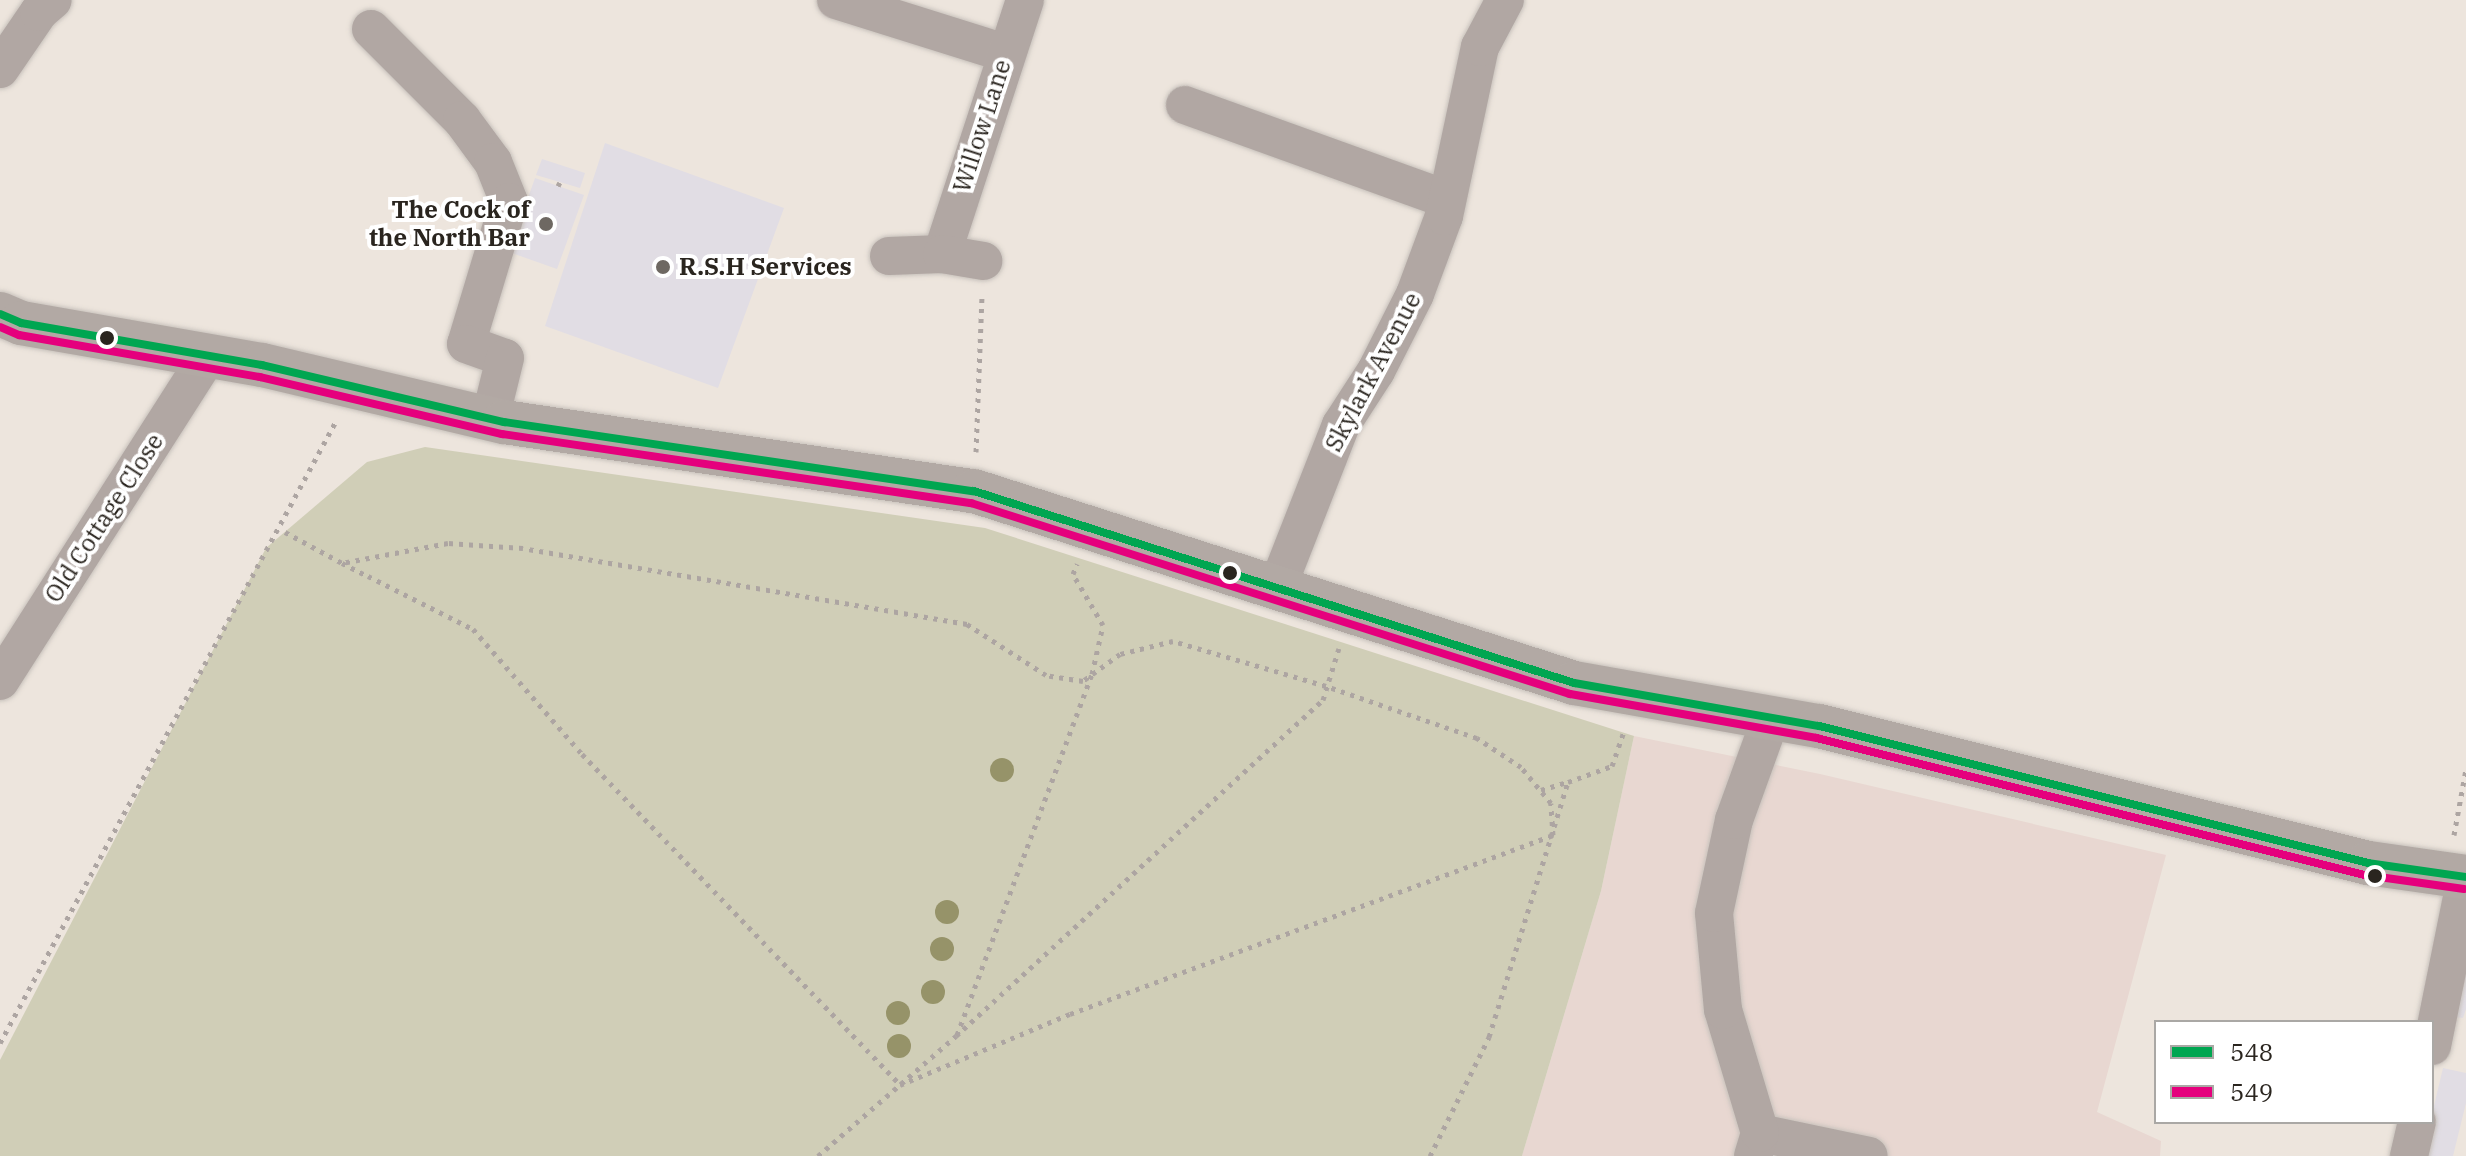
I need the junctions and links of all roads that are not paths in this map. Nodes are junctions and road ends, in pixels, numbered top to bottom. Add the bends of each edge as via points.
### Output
1 (53, 0) edge
2 (836, 0) edge
3 (1025, 0) edge
4 (1505, 0) edge
5 (371, 29) dead end
6 (1005, 53) junction
7 (0, 69) edge
8 (1185, 105) dead end
9 (1446, 199) junction
10 (942, 254) junction
11 (889, 256) dead end
12 (983, 261) road end
13 (0, 314) edge
14 (208, 356) junction
15 (490, 419) junction
16 (1277, 588) junction
17 (0, 681) edge
18 (1771, 718) junction
19 (2460, 876) edge
20 (2434, 1034) edge
21 (2417, 1124) edge
22 (1756, 1144) edge
23 (1869, 1156) edge
24 (2409, 1156) edge

1 - 7 street
2 - 6 street
3 - 6 street, Willow Lane
4 - 9 street, Skylark Avenue via 1480,47
5 - 15 street via 462,120 493,162 509,202 466,344 505,358
6 - 10 street, Willow Lane
8 - 9 street
9 - 16 street, Skylark Avenue via 1415,294 1341,425
10 - 11 street
10 - 12 street
13 - 14 main road via 21,323
14 - 15 main road
14 - 17 street, Old Cottage Close
15 - 16 main road via 974,491
16 - 18 main road via 1574,683
18 - 19 main road via 2368,863
18 - 22 street via 1734,820 1714,913 1723,1010
19 - 20 street
21 - 24 street
22 - 23 street

